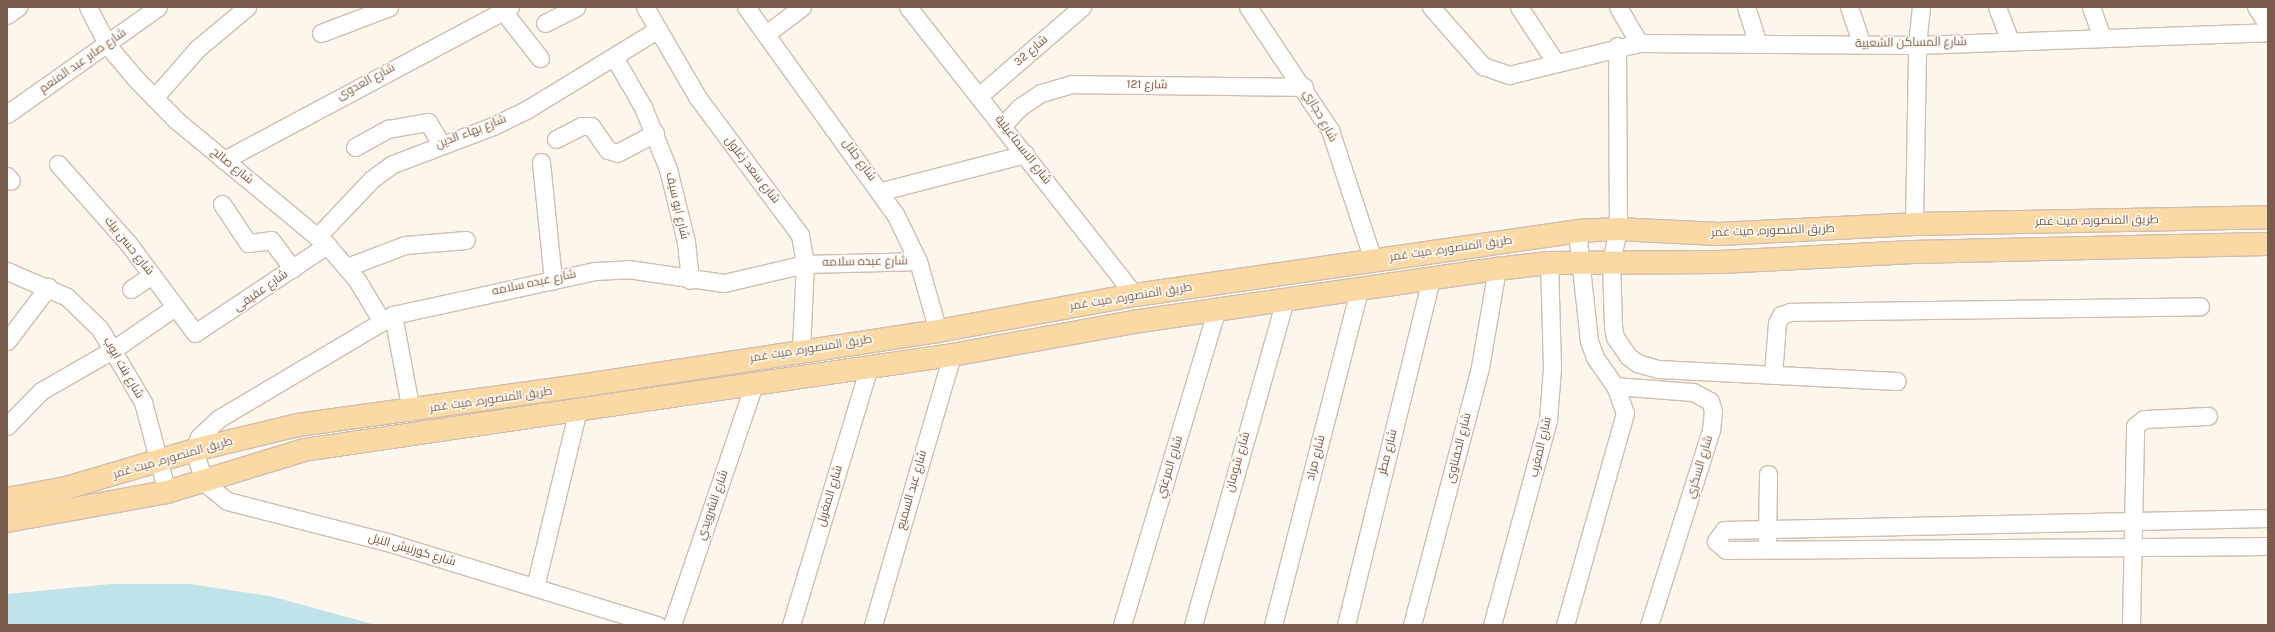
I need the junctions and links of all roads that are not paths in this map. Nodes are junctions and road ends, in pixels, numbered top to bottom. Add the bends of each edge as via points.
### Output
1 (18, 7) edge
2 (88, 7) edge
3 (158, 7) edge
4 (247, 7) edge
5 (576, 7) edge
6 (645, 7) edge
7 (746, 7) edge
8 (802, 7) edge
9 (908, 7) edge
10 (1080, 7) edge
11 (1248, 7) edge
12 (1431, 7) edge
13 (1519, 7) edge
14 (1618, 7) edge
15 (1746, 7) edge
16 (1849, 7) edge
17 (1921, 7) edge
18 (1997, 7) edge
19 (2091, 7) edge
20 (2256, 7) edge
21 (381, 8) edge
22 (507, 9) edge
23 (7, 14) edge
24 (545, 23) dead end
25 (2268, 25) edge
26 (657, 30) junction
27 (2268, 32) edge
28 (320, 33) dead end
29 (766, 34) junction
30 (2102, 38) junction
31 (2010, 41) junction
32 (1639, 43) junction
33 (1758, 44) junction
34 (1862, 44) junction
35 (1917, 44) junction
36 (108, 46) junction
37 (1617, 46) junction
38 (614, 57) junction
39 (540, 58) dead end
40 (1556, 63) junction
41 (1304, 87) junction
42 (980, 95) junction
43 (154, 98) junction
44 (7, 114) edge
45 (1003, 125) junction
46 (655, 133) junction
47 (556, 139) dead end
48 (441, 144) junction
49 (355, 147) dead end
50 (1025, 154) junction
51 (224, 160) junction
52 (541, 162) dead end
53 (58, 164) dead end
54 (882, 191) junction
55 (222, 204) dead end
56 (2268, 217) edge
57 (1914, 224) junction
58 (1618, 228) junction
59 (1577, 231) junction
60 (466, 240) dead end
61 (322, 241) junction
62 (2268, 244) edge
63 (1373, 260) junction
64 (918, 261) junction
65 (1611, 262) junction
66 (1548, 263) junction
67 (1578, 263) junction
68 (805, 264) junction
69 (347, 267) junction
70 (293, 269) junction
71 (1497, 269) junction
72 (7, 271) edge
73 (152, 274) junction
74 (1431, 278) junction
75 (553, 280) junction
76 (690, 280) junction
77 (48, 288) junction
78 (131, 290) dead end
79 (1359, 290) junction
80 (1135, 295) junction
81 (1285, 300) junction
82 (175, 306) junction
83 (2200, 306) dead end
84 (1217, 309) junction
85 (387, 318) junction
86 (938, 331) junction
87 (194, 333) joint
88 (7, 341) edge
89 (114, 349) junction
90 (801, 350) junction
91 (952, 356) junction
92 (869, 367) junction
93 (1773, 375) junction
94 (1897, 381) dead end
95 (754, 384) junction
96 (1615, 386) junction
97 (578, 409) junction
98 (411, 412) junction
99 (2208, 416) dead end
100 (7, 426) edge
101 (194, 450) junction
102 (160, 462) junction
103 (1768, 474) dead end
104 (204, 482) junction
105 (167, 492) junction
106 (7, 499) edge
107 (2268, 518) edge
108 (7, 521) edge
109 (2132, 524) junction
110 (1967, 526) junction
111 (1844, 528) junction
112 (1767, 529) junction
113 (2132, 546) junction
114 (2268, 546) edge
115 (1967, 548) junction
116 (1767, 550) junction
117 (1844, 550) junction
118 (535, 587) junction
119 (657, 625) edge
120 (672, 625) edge
121 (791, 625) edge
122 (873, 625) edge
123 (1122, 625) edge
124 (1193, 625) edge
125 (1273, 625) edge
126 (1346, 625) edge
127 (1412, 625) edge
128 (1492, 625) edge
129 (1565, 625) edge
130 (1649, 625) edge
131 (2131, 625) edge

1 - 23 street
2 - 36 street, شارع صالح
3 - 36 street, شارع صابر عبد المنعم
4 - 43 street via 198,48
5 - 24 street
6 - 26 street, شارع سعد زغلول
7 - 29 street, شارع جلال
8 - 29 street
9 - 42 street, شارع الاسماعيلية
10 - 42 street, شارع 32
11 - 41 street, شارع حجازي
12 - 40 street, شارع المساكن الشعبية via 1478,60 1495,72 1522,73
13 - 40 street
14 - 32 street
15 - 33 street
16 - 34 street
17 - 35 street
18 - 31 street
19 - 30 street
20 - 25 street
21 - 28 street
22 - 39 street
22 - 51 street, شارع العدوى
26 - 38 street, شارع بهاء الدين
26 - 68 street, شارع سعد زغلول via 721,131 793,222 800,235
27 - 30 street, شارع المساكن الشعبية
29 - 54 street, شارع جلال
30 - 31 street, شارع المساكن الشعبية
31 - 35 street, شارع المساكن الشعبية
32 - 33 street, شارع المساكن الشعبية
32 - 37 street, شارع المساكن الشعبية
33 - 34 street, شارع المساكن الشعبية
34 - 35 street, شارع المساكن الشعبية
35 - 57 street
36 - 43 street, شارع صالح
36 - 44 street, شارع صابر عبد المنعم
37 - 40 street, شارع المساكن الشعبية
37 - 58 street
38 - 46 street, شارع ابو سيف
38 - 48 street, شارع بهاء الدين via 519,113
41 - 45 street, شارع 121 via 1072,84 1041,93 1020,107
41 - 63 street, شارع حجازي via 1334,141
42 - 45 street, شارع الاسماعيلية
43 - 51 street, شارع صالح
45 - 50 street, شارع الاسماعيلية
46 - 47 street via 617,153 608,150 591,126 581,126
46 - 76 street, شارع ابو سيف via 678,205
48 - 49 street via 428,122 388,129
48 - 61 street, شارع بهاء الدين via 399,161 372,180
50 - 54 street
50 - 80 street, شارع الاسماعيلية
51 - 61 street, شارع صالح
52 - 75 street
53 - 73 street, شارع حسن بيك
54 - 64 street, شارع جلال
55 - 70 street via 248,243 271,240
56 - 57 main road, طريق المنصوره, ميت غمر
57 - 58 main road, طريق المنصوره, ميت غمر via 1719,234
58 - 59 main road, طريق المنصوره, ميت غمر
58 - 65 street
59 - 63 main road, طريق المنصوره, ميت غمر
59 - 67 street
60 - 69 street via 405,245
61 - 69 street, شارع صالح
61 - 70 street, شارع عفيفى
62 - 65 main road, طريق المنصوره, ميت غمر
63 - 80 main road, طريق المنصوره, ميت غمر
64 - 68 street, شارع عبده سلامه
64 - 86 street, شارع جلال
65 - 67 main road, طريق المنصوره, ميت غمر
65 - 93 street via 1616,337 1637,363 1658,369
66 - 67 main road, طريق المنصوره, ميت غمر
66 - 71 main road, طريق المنصوره, ميت غمر
66 - 128 street, شارع المغرب via 1552,353 1548,420
67 - 96 street via 1589,341 1595,357
68 - 76 street, شارع عبده سلامه via 724,282
68 - 90 street, شارع سعد زغلول
69 - 85 street, شارع صالح
70 - 87 street, شارع عفيفى
71 - 74 main road, طريق المنصوره, ميت غمر
71 - 127 street, شارع الحفناوى via 1480,367
72 - 77 street, شارع بنت ايوب
73 - 78 street
73 - 82 street, شارع حسن بيك
74 - 79 main road, طريق المنصوره, ميت غمر
74 - 126 street, شارع مطر
75 - 76 street, شارع عبده سلامه via 595,271 628,269
75 - 85 street, شارع عبده سلامه
77 - 88 street
77 - 89 street, شارع بنت ايوب via 67,297 100,329
79 - 81 main road, طريق المنصوره, ميت غمر
79 - 125 street, شارع مراد
80 - 86 main road, طريق المنصوره, ميت غمر
81 - 84 main road, طريق المنصوره, ميت غمر
81 - 124 street, شارع شومان
82 - 87 street, شارع حسن بيك
82 - 89 street
83 - 93 street via 1790,312 1781,315 1777,323
84 - 91 main road, طريق المنصوره, ميت غمر
84 - 123 street, شارع المرغني
85 - 98 street, شارع صالح
85 - 101 street, شارع عبده سلامه via 218,419 200,438
86 - 90 main road, طريق المنصوره, ميت غمر
89 - 100 street via 41,391
89 - 102 street, شارع بنت ايوب via 143,402
90 - 98 main road, طريق المنصوره, ميت غمر
91 - 92 main road, طريق المنصوره, ميت غمر
91 - 122 street, شارع عبد السميع
92 - 95 main road, طريق المنصوره, ميت غمر
92 - 121 street, شارع المغربل
93 - 94 street
95 - 97 main road, طريق المنصوره, ميت غمر
95 - 120 street, شارع الشرويدي
96 - 129 street via 1625,413 1624,426
96 - 130 street, شارع السكري via 1693,392 1710,401 1713,411 1711,430
97 - 104 main road, طريق المنصوره, ميت غمر via 304,450
97 - 118 street
98 - 101 main road, طريق المنصوره, ميت غمر via 298,425
99 - 109 street via 2144,419 2135,426
101 - 102 main road, طريق المنصوره, ميت غمر
101 - 104 street
102 - 105 street, شارع بنت ايوب
102 - 106 main road, طريق المنصوره, ميت غمر via 66,488
103 - 112 street
104 - 105 main road, طريق المنصوره, ميت غمر
104 - 118 street, شارع كورنيش النيل via 227,501 388,542
105 - 108 main road, طريق المنصوره, ميت غمر
107 - 109 street
109 - 110 street
109 - 113 street
110 - 111 street
110 - 115 street
111 - 112 street
111 - 117 street
112 - 116 street
112 - 116 street via 1724,530 1716,541 1726,550
113 - 114 street
113 - 115 street
113 - 131 street
115 - 117 street
116 - 117 street
118 - 119 street, شارع كورنيش النيل

